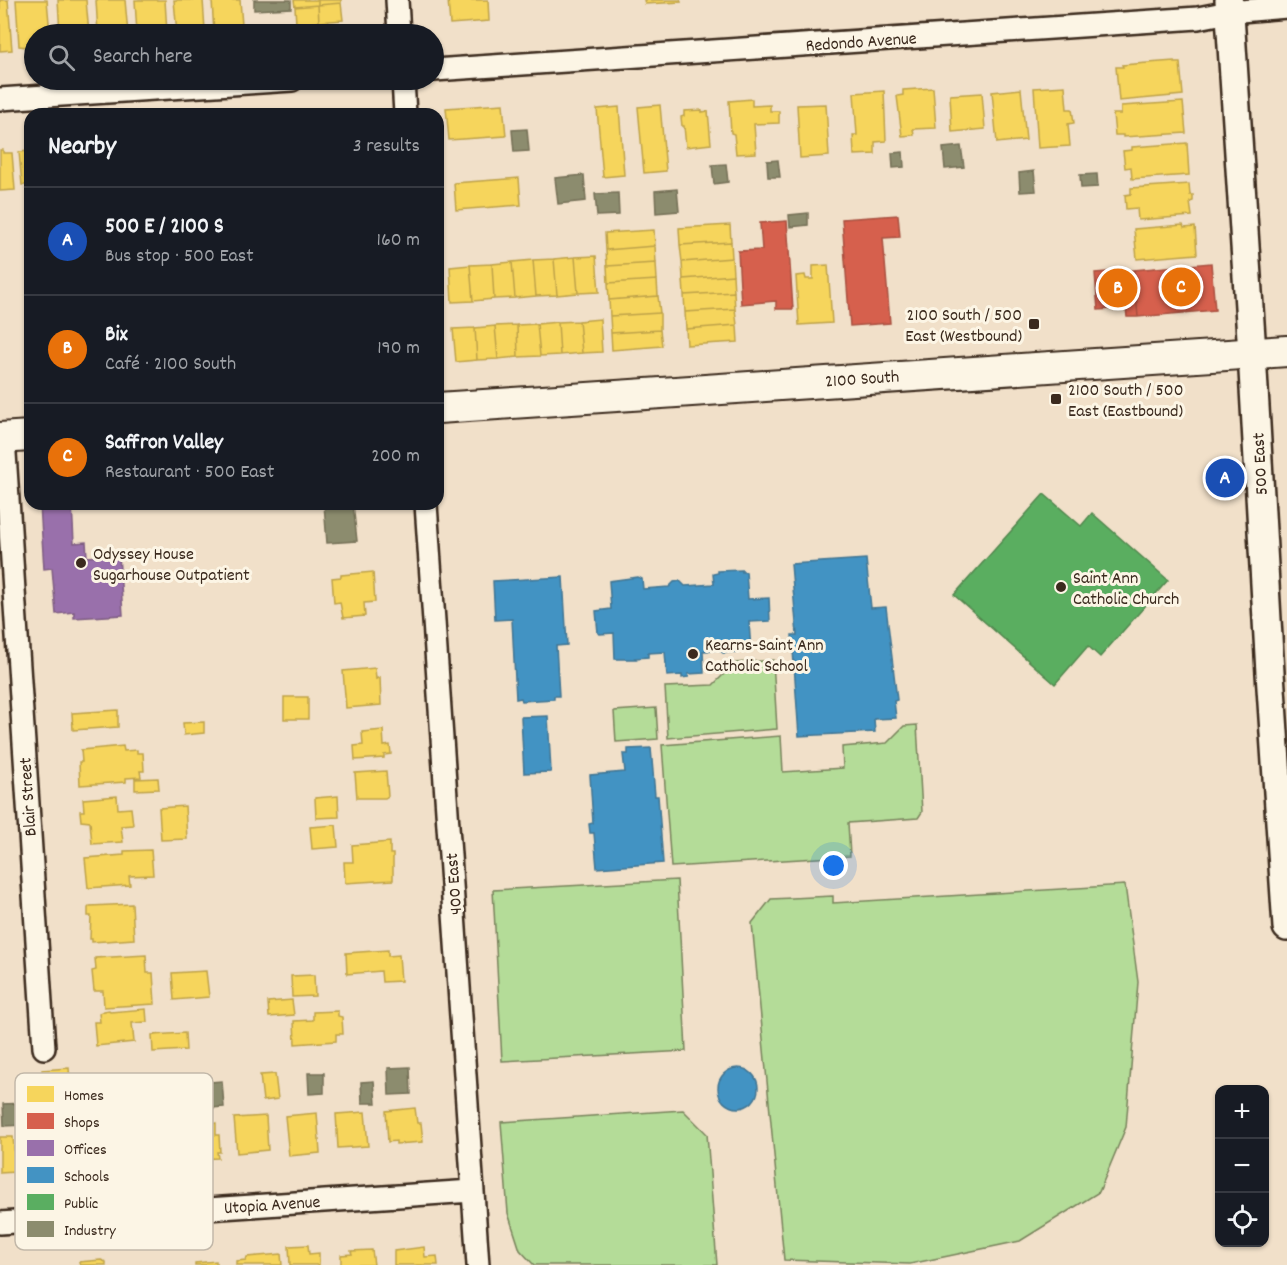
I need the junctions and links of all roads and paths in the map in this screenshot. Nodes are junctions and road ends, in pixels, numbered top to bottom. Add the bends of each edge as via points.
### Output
1 (397, 0) edge
2 (1229, 6) edge
3 (1287, 7) edge
4 (398, 24) edge
5 (444, 69) edge
6 (138, 90) edge
7 (404, 90) edge
8 (0, 99) edge
9 (405, 108) edge
10 (1287, 351) edge
11 (1252, 353) junction
12 (444, 408) edge
13 (11, 438) edge
14 (426, 510) edge
15 (1278, 673) edge
16 (1287, 927) edge
17 (44, 1048) dead end
18 (472, 1191) junction
19 (213, 1209) edge
20 (15, 1222) edge
21 (0, 1223) edge
22 (478, 1265) edge

1 - 4 street
2 - 3 street, Redondo Avenue
2 - 5 street, Redondo Avenue via 1198,18
2 - 11 street, 500 East
6 - 8 street
7 - 9 street
10 - 11 main road, 2100 South
11 - 12 main road, 2100 South
11 - 15 street, 500 East
13 - 17 street, Blair Street
14 - 18 street, 400 East
15 - 16 street, 500 East
18 - 19 street, Utopia Avenue
18 - 22 street, 400 East
20 - 21 street, Utopia Avenue

